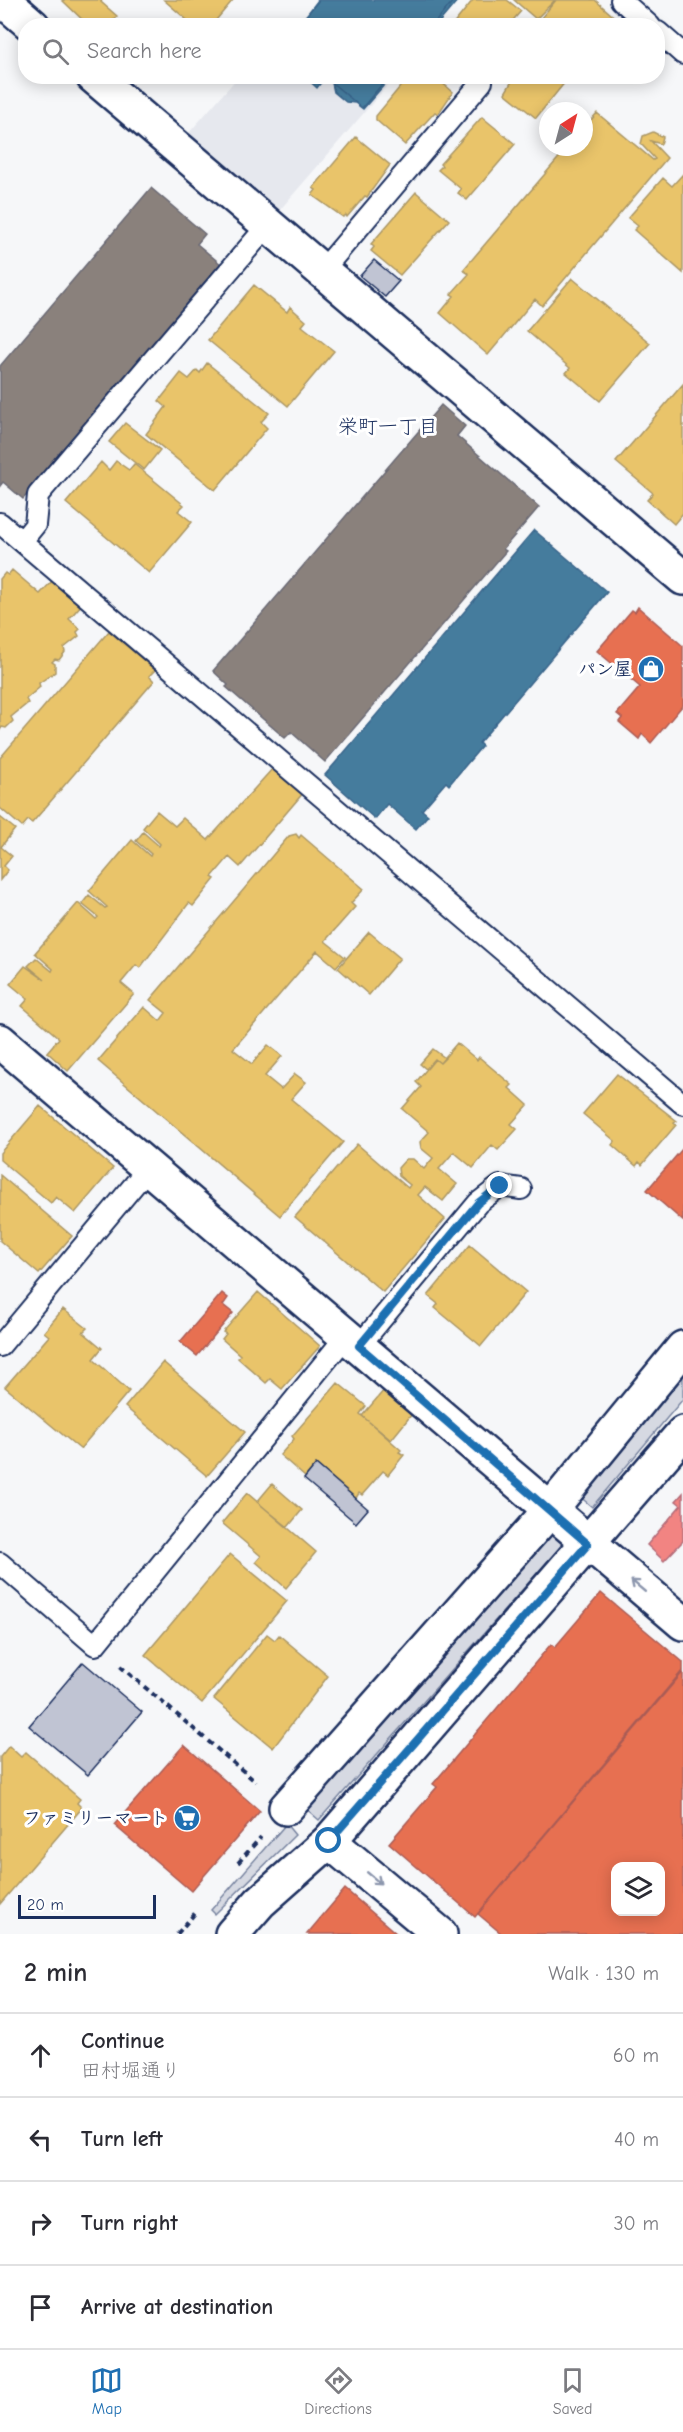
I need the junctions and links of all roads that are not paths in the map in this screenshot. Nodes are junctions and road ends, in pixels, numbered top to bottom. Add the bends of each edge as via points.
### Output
1 (3, 0) edge
2 (621, 0) edge
3 (24, 18) edge
4 (641, 18) edge
5 (665, 39) edge
6 (683, 54) edge
7 (102, 84) edge
8 (480, 84) edge
9 (268, 225) junction
10 (322, 271) junction
11 (0, 522) edge
12 (22, 541) junction
13 (683, 578) edge
14 (0, 1041) edge
15 (683, 1104) edge
16 (149, 1167) junction
17 (521, 1189) dead end
18 (353, 1341) junction
19 (0, 1346) edge
20 (683, 1348) edge
21 (683, 1434) edge
22 (551, 1509) junction
23 (588, 1544) junction
24 (0, 1563) edge
25 (683, 1623) edge
26 (286, 1808) road end
27 (329, 1841) junction
28 (232, 1934) edge
29 (440, 1934) edge

1 - 3 street
2 - 4 lane
5 - 6 lane
7 - 9 street
8 - 10 lane
9 - 10 street
9 - 12 lane via 38,495 35,525
10 - 13 street
11 - 12 lane
12 - 15 lane
14 - 16 street
16 - 18 street
16 - 19 lane
17 - 18 lane via 500,1186 478,1203
18 - 22 street
18 - 24 lane via 95,1645
20 - 22 street
21 - 23 street
22 - 23 street
22 - 26 street
25 -> 23 street
23 - 27 street
27 - 28 street via 260,1902
27 -> 29 street

